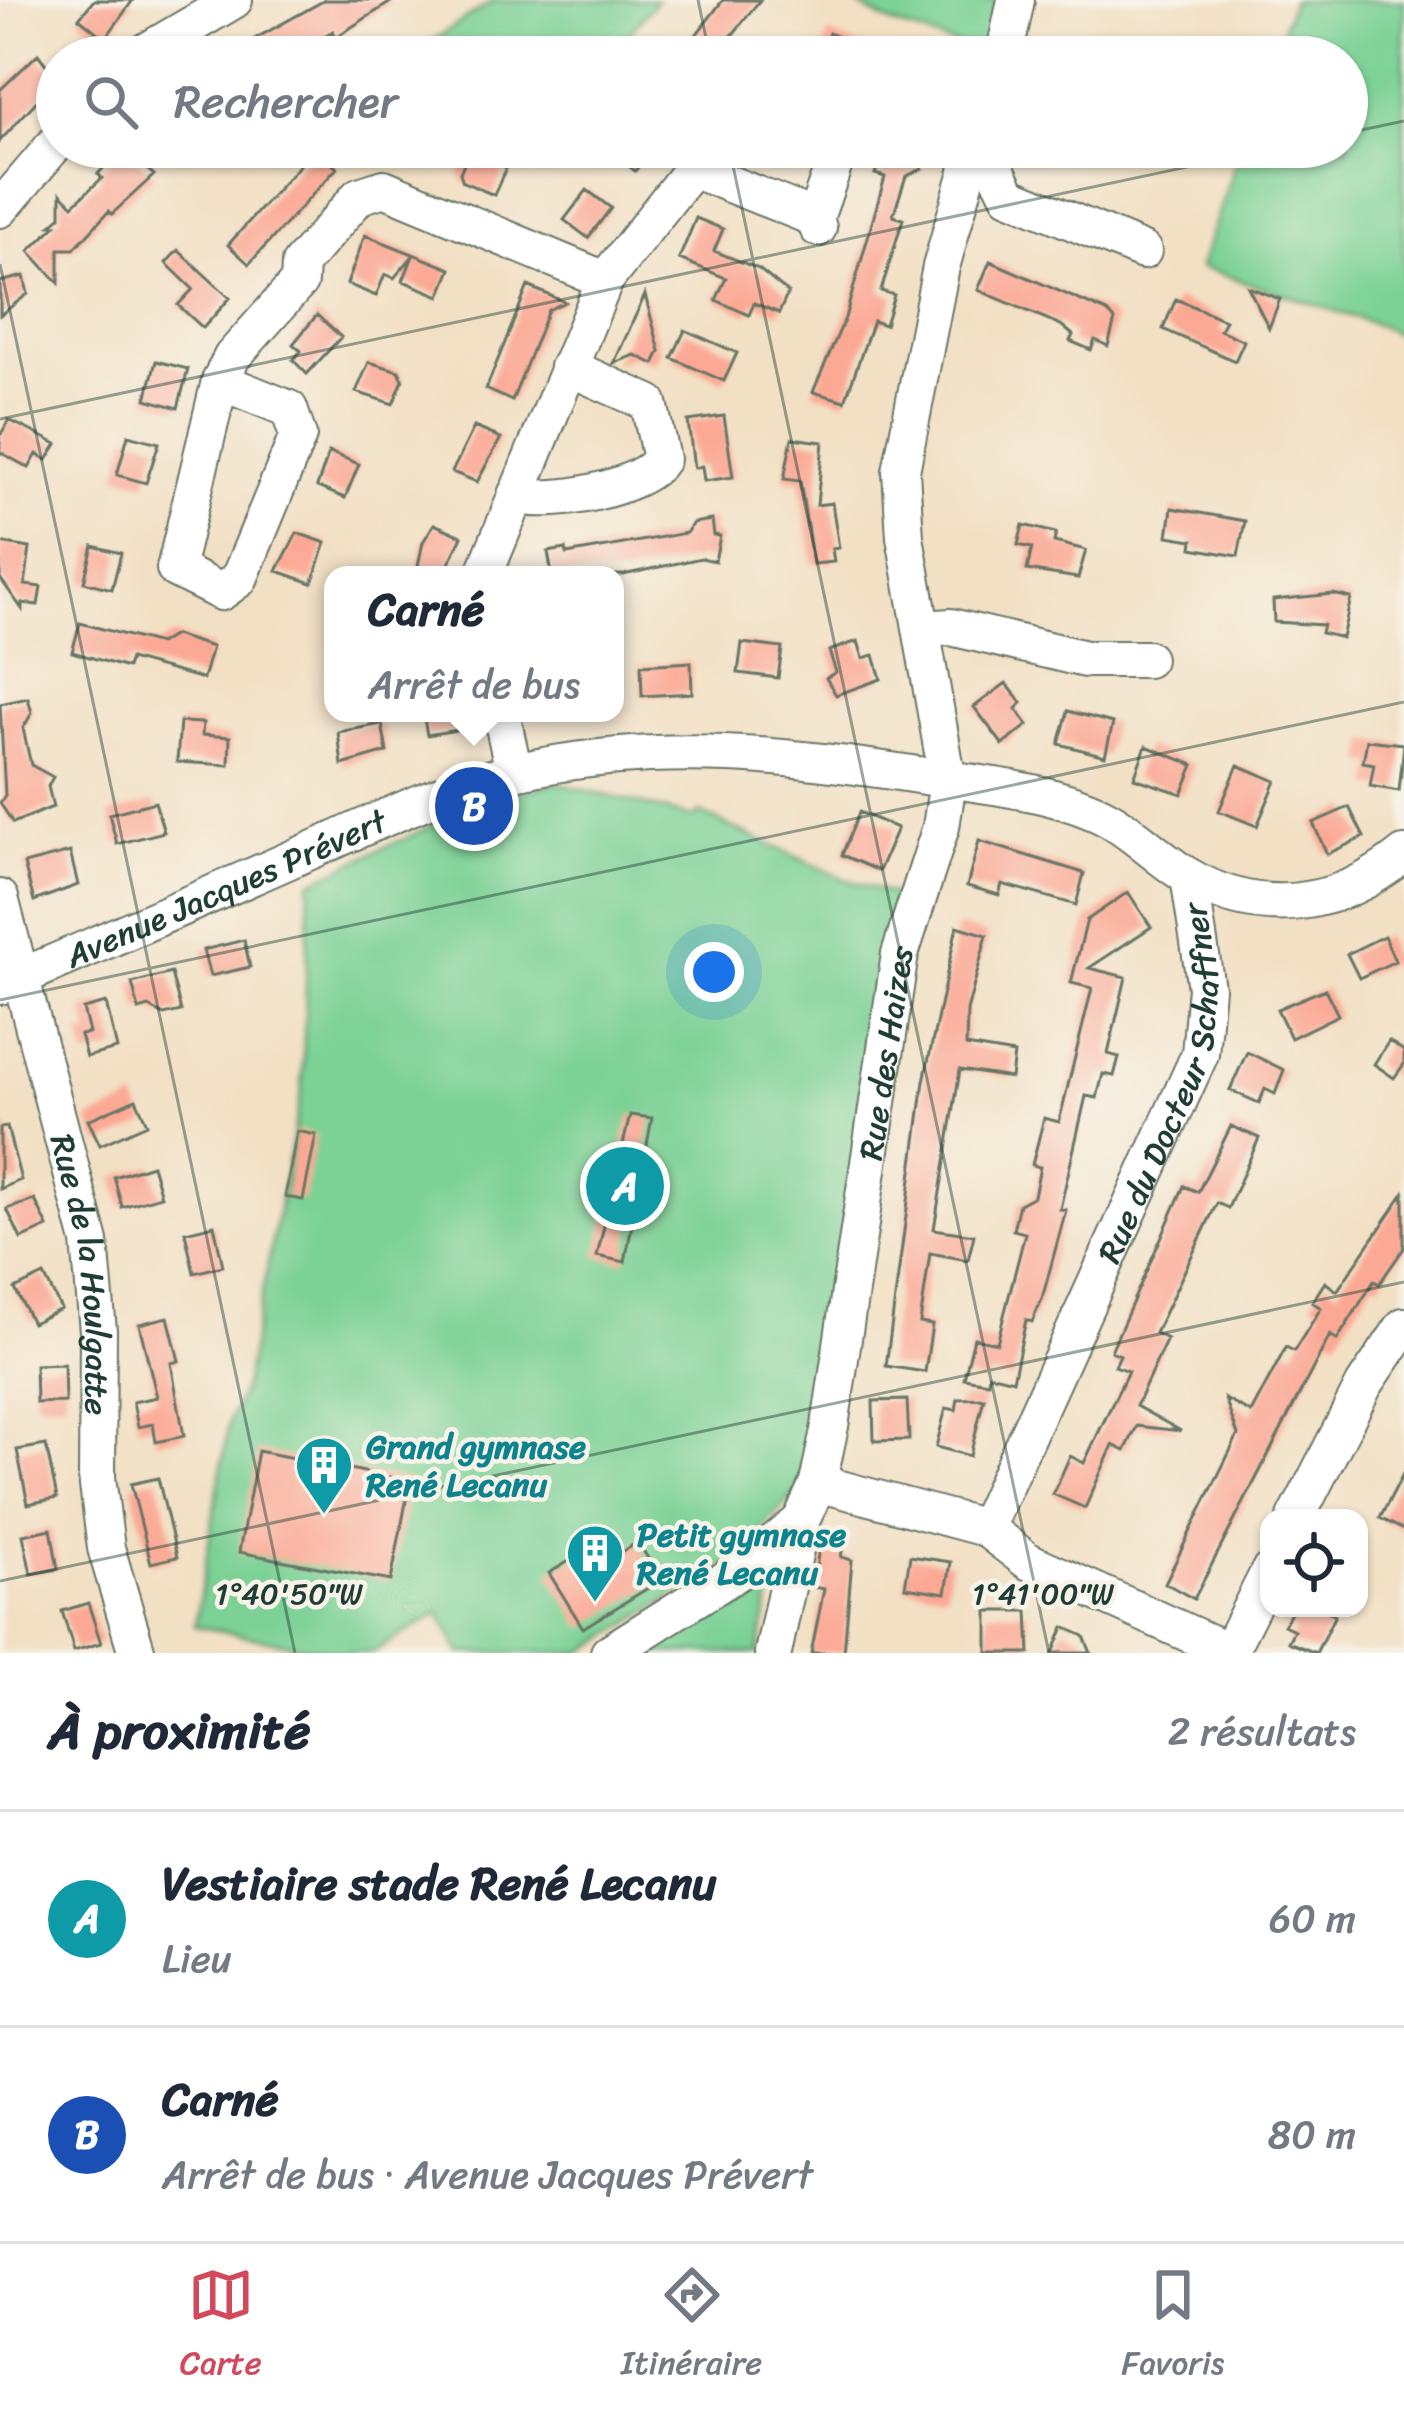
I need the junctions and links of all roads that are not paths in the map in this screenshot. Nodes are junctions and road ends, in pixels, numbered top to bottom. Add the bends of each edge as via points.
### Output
1 (234, 0) edge
2 (1016, 0) edge
3 (173, 36) edge
4 (1008, 36) edge
5 (36, 167) edge
6 (693, 168) edge
7 (719, 168) edge
8 (833, 168) edge
9 (969, 168) edge
10 (996, 168) edge
11 (0, 209) edge
12 (1143, 251) dead end
13 (605, 280) junction
14 (568, 367) junction
15 (220, 381) junction
16 (516, 495) junction
17 (488, 566) edge
18 (923, 629) junction
19 (1147, 659) dead end
20 (503, 722) edge
21 (514, 772) junction
22 (948, 781) junction
23 (1404, 854) edge
24 (1189, 878) junction
25 (0, 898) edge
26 (10, 981) edge
27 (1404, 1326) edge
28 (818, 1483) junction
29 (1301, 1509) edge
30 (801, 1521) junction
31 (986, 1528) junction
32 (1260, 1590) edge
33 (1229, 1652) edge
34 (137, 1653) edge
35 (609, 1653) edge
36 (772, 1653) edge

1 - 3 street
2 - 4 street
5 - 11 street
6 - 13 street
7 - 8 street via 816,223
9 - 18 street, Rue des Haizes via 901,471 904,537
10 - 12 street via 1009,194
13 - 14 street
13 - 15 street via 385,188 359,196 300,264 299,282
14 - 16 street
14 - 16 street via 649,403 661,459 632,483 534,502
15 - 15 street via 289,409 298,436 239,579 220,592 175,569
16 - 17 street
18 - 19 street via 950,627 1084,659
18 - 22 street, Rue des Haizes
20 - 21 street
21 - 22 street, Avenue Jacques Prévert via 662,752 745,752
21 - 26 street, Avenue Jacques Prévert via 402,810
22 - 24 street, Rue du Docteur Schaffner via 1104,817
22 - 28 street, Rue des Haizes via 900,954
23 - 24 street via 1363,885 1312,902 1237,897
24 - 31 street, Rue du Docteur Schaffner via 1206,988 1200,1054
25 - 26 street, Rue de la Houlgatte
26 - 34 street, Rue de la Houlgatte via 90,1241 97,1477 106,1548
27 - 29 street
28 - 30 street, Rue des Haizes
28 - 31 street
30 - 35 street via 744,1568
30 - 36 street
31 - 33 street via 1028,1561
32 - 33 street

